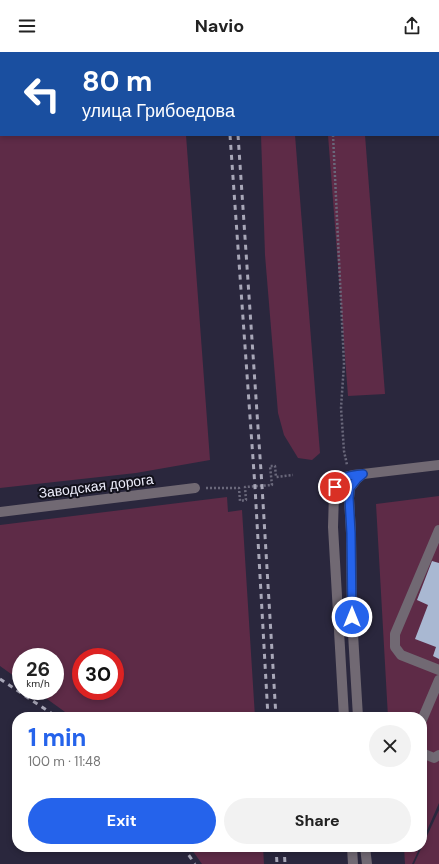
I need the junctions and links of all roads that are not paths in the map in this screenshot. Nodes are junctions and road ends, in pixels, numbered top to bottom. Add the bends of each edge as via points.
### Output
1 (439, 465) edge
2 (363, 474) junction
3 (351, 478) dead end
4 (195, 488) dead end
5 (0, 512) edge
6 (439, 530) edge
7 (439, 670) edge
8 (439, 680) edge
9 (344, 712) edge
10 (358, 712) edge
11 (425, 712) edge
12 (427, 755) edge
13 (439, 755) edge
14 (352, 852) edge
15 (366, 852) edge
16 (352, 864) edge
17 (366, 864) edge

1 - 2 street
2 - 3 street
2 - 9 street via 340,480 334,493 333,527
2 - 10 street via 350,488 349,498
4 - 5 street, Заводская дорога
6 - 7 street via 395,634 395,647 401,655
8 - 11 street
12 - 13 street via 434,758
14 - 16 street
15 - 17 street

